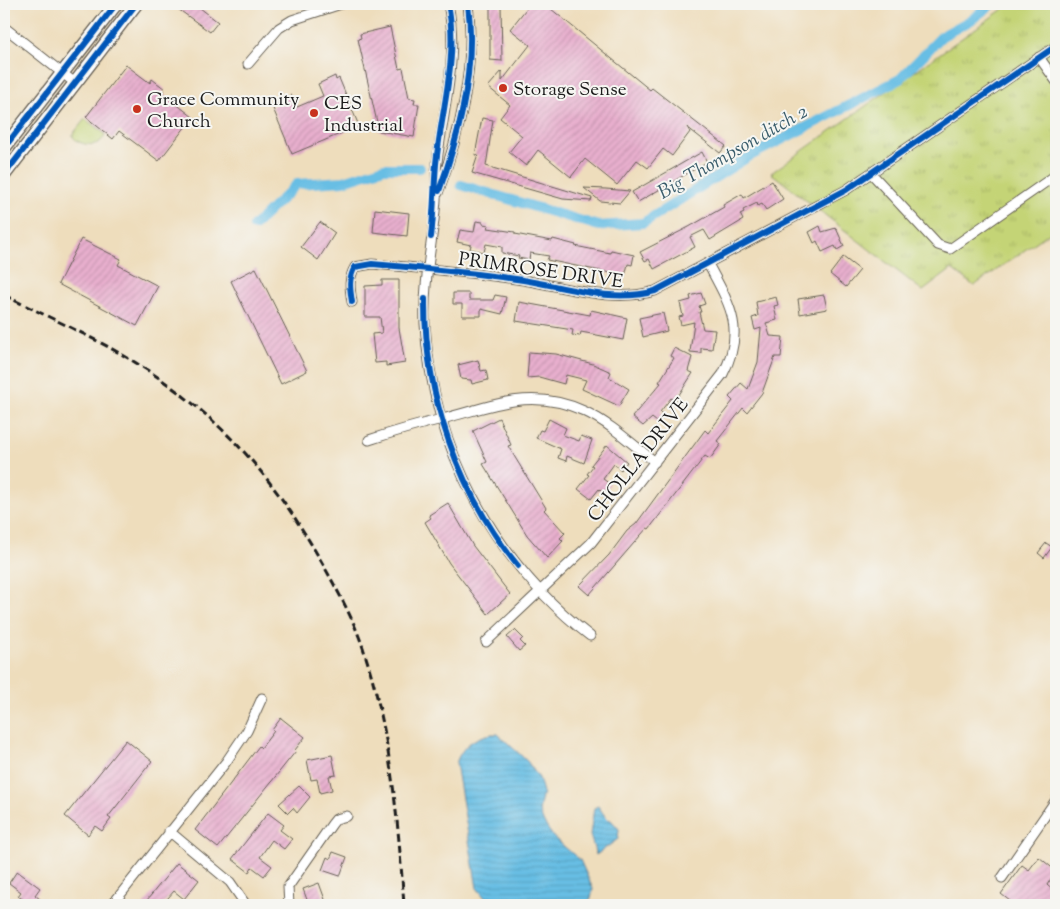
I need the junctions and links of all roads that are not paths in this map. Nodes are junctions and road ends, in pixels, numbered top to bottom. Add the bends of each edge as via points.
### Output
1 (116, 4) edge
2 (136, 4) edge
3 (341, 4) edge
4 (448, 4) edge
5 (468, 4) edge
6 (4, 27) edge
7 (1056, 46) edge
8 (1039, 57) junction
9 (248, 64) dead end
10 (62, 73) junction
11 (1056, 82) edge
12 (75, 83) junction
13 (4, 148) edge
14 (870, 173) junction
15 (1056, 174) edge
16 (4, 175) edge
17 (436, 200) junction
18 (708, 264) junction
19 (426, 269) junction
20 (352, 302) dead end
21 (442, 419) junction
22 (368, 440) dead end
23 (655, 462) junction
24 (540, 592) junction
25 (590, 636) dead end
26 (486, 642) dead end
27 (262, 698) dead end
28 (1056, 800) edge
29 (347, 816) dead end
30 (169, 831) junction
31 (1002, 878) dead end
32 (112, 905) edge
33 (246, 905) edge
34 (289, 905) edge

1 - 10 main road
2 - 12 main road
3 - 9 street via 292,20 279,28
4 - 17 street via 451,44 436,165
5 - 17 street via 470,56 464,101 448,167
6 - 10 street
7 - 8 street, PRIMROSE DRIVE
8 - 11 street
8 - 14 street, PRIMROSE DRIVE
10 - 12 street
10 - 13 main road
12 - 16 main road
14 - 15 street via 938,245 950,249
14 - 18 street, PRIMROSE DRIVE via 846,190
17 - 19 street
18 - 19 street, PRIMROSE DRIVE via 655,291 638,296
18 - 23 street, CHOLLA DRIVE via 732,314 735,332 733,351 723,374
19 - 20 street, PRIMROSE DRIVE via 372,264 355,267 349,281
19 - 21 street via 426,336
21 - 22 street
21 - 23 street via 499,402 521,399 550,401 594,416
21 - 24 street via 461,473 486,520
23 - 24 street, CHOLLA DRIVE via 591,543
24 - 25 street
24 - 26 street, CHOLLA DRIVE
27 - 30 street via 247,732
28 - 31 street
29 - 34 street via 336,819 291,881 286,893
30 - 32 street
30 - 33 street via 230,882

